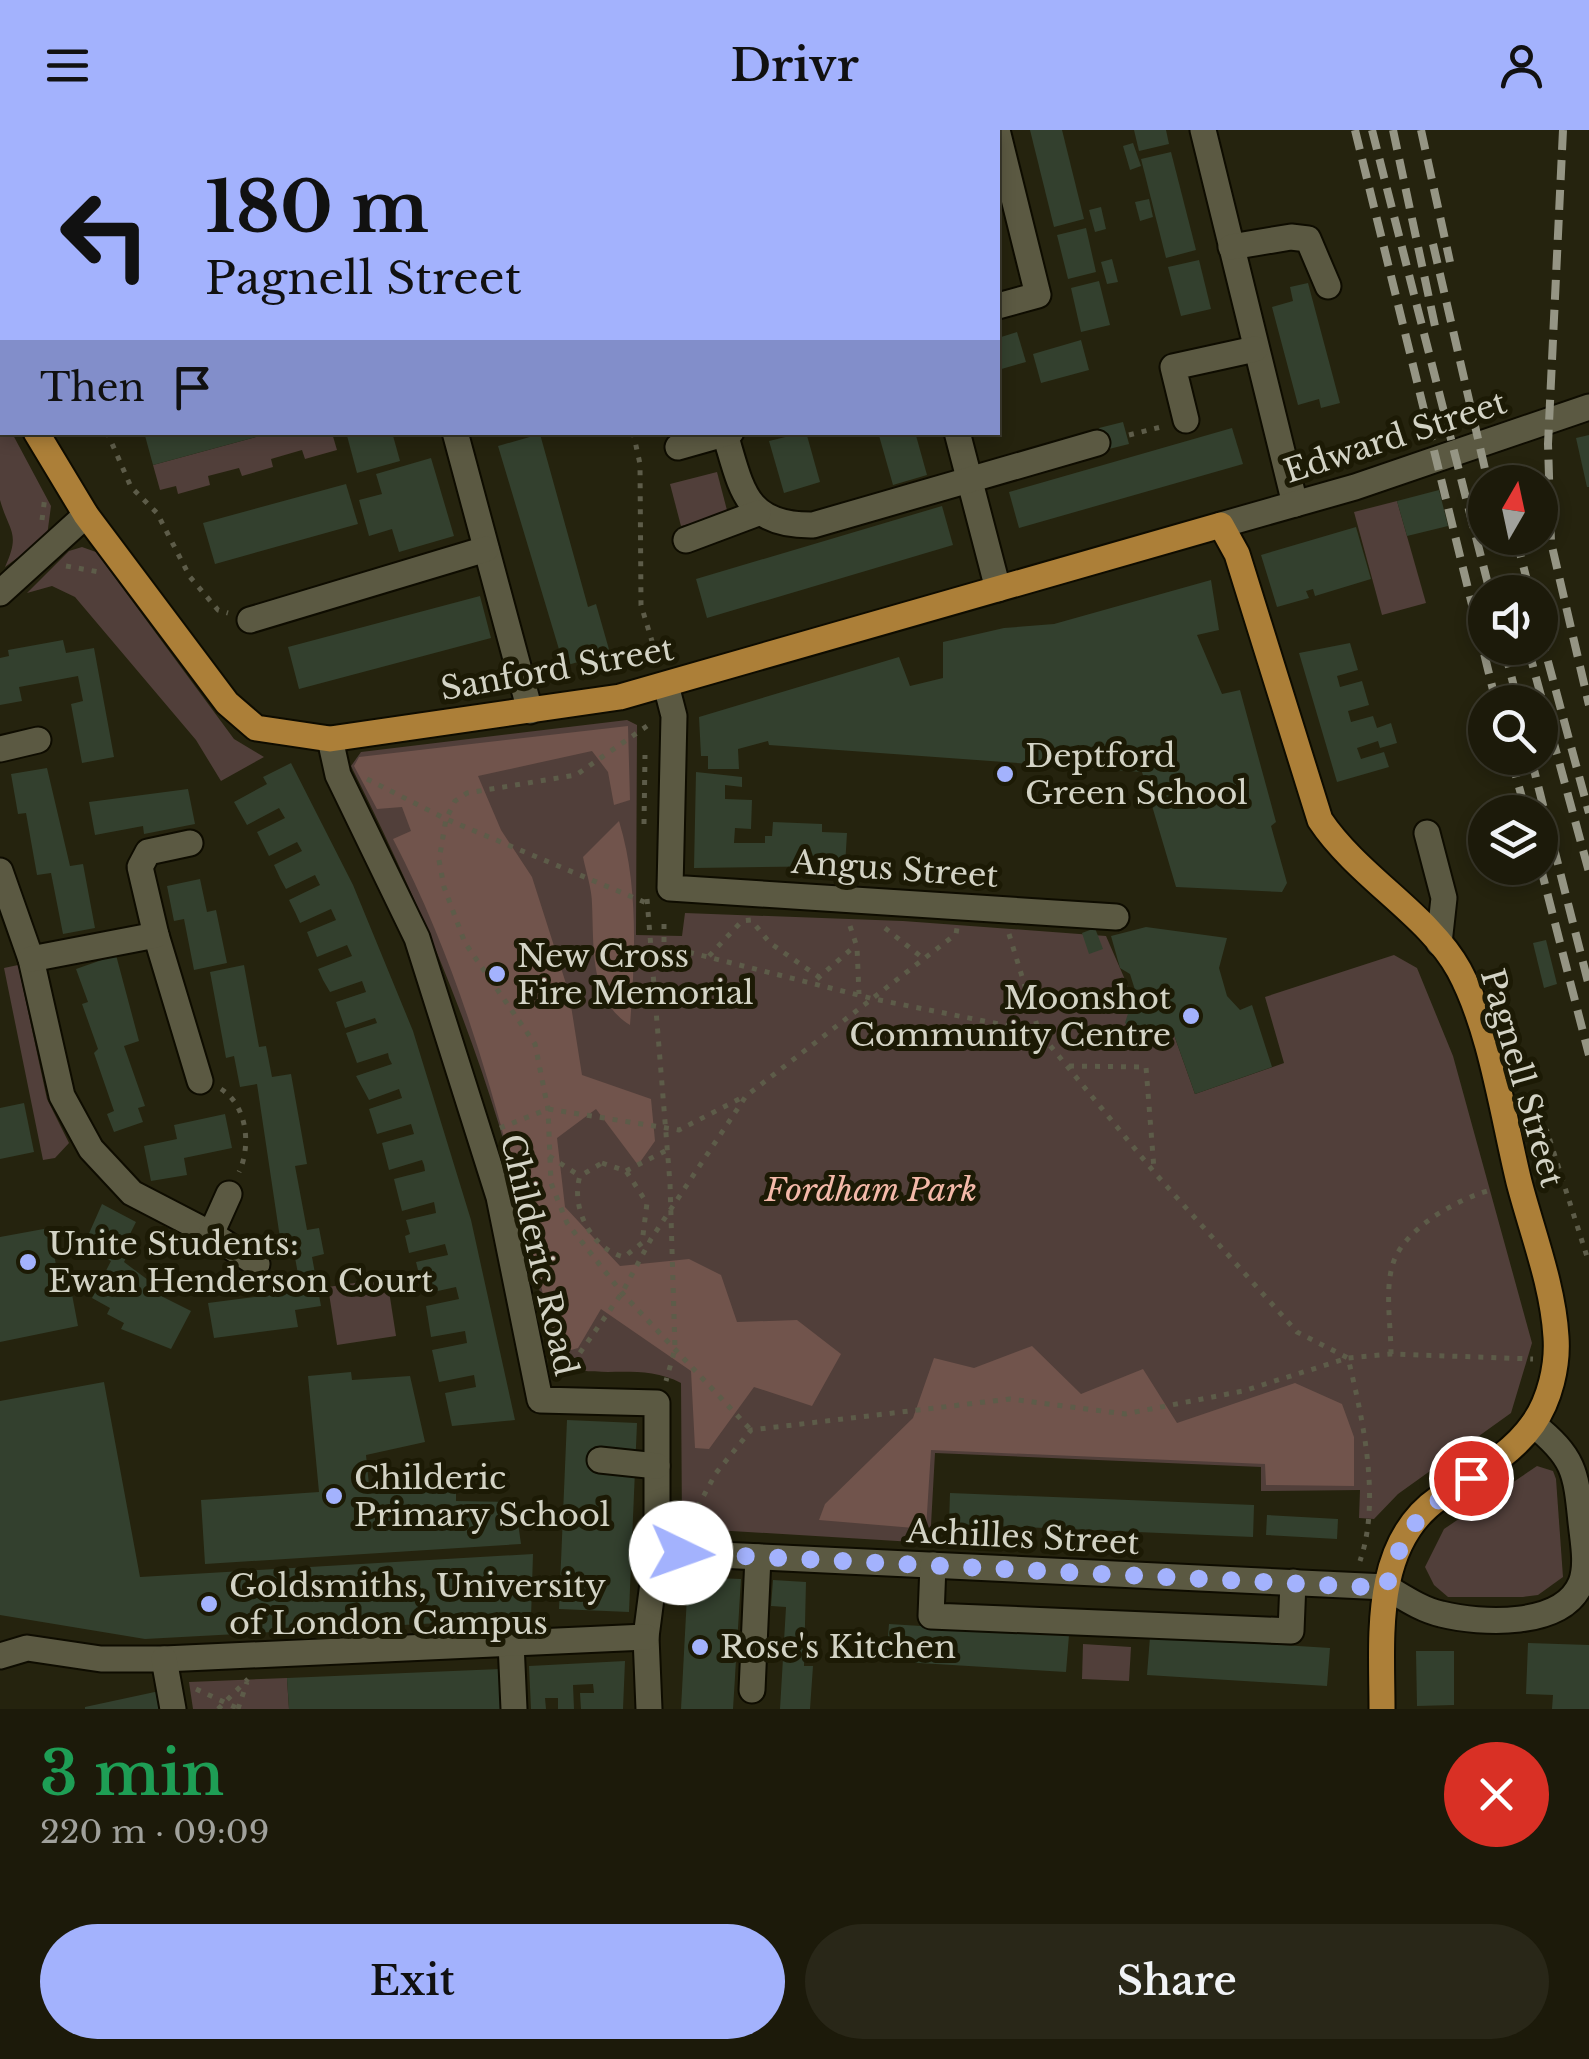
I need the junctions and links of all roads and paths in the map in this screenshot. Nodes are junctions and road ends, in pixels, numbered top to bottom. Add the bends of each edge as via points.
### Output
1 (1203, 130) edge
2 (1000, 142) edge
3 (1231, 247) junction
4 (1328, 286) dead end
5 (1000, 305) edge
6 (1256, 349) junction
7 (1589, 407) edge
8 (1186, 420) joint
9 (38, 435) edge
10 (108, 435) edge
11 (456, 435) edge
12 (635, 435) edge
13 (721, 435) edge
14 (728, 435) edge
15 (958, 435) edge
16 (1129, 435) dead end
17 (1097, 443) dead end
18 (678, 447) dead end
19 (51, 457) junction
20 (970, 481) junction
21 (1295, 504) junction
22 (758, 513) junction
23 (86, 515) junction
24 (1220, 526) junction
25 (686, 540) dead end
26 (486, 550) junction
27 (36, 560) junction
28 (132, 578) junction
29 (998, 589) junction
30 (0, 593) edge
31 (250, 620) joint
32 (662, 674) junction
33 (530, 711) junction
34 (647, 726) dead end
35 (330, 739) junction
36 (38, 740) dead end
37 (0, 749) edge
38 (338, 774) junction
39 (446, 819) junction
40 (1428, 833) dead end
41 (190, 843) dead end
42 (0, 871) edge
43 (661, 896) junction
44 (958, 905) junction
45 (1003, 909) junction
46 (1116, 917) dead end
47 (861, 923) dead end
48 (664, 924) dead end
49 (873, 924) dead end
50 (156, 936) junction
51 (1440, 943) junction
52 (856, 945) junction
53 (664, 951) junction
54 (708, 956) junction
55 (924, 959) junction
56 (31, 960) junction
57 (819, 977) junction
58 (814, 983) junction
59 (859, 994) junction
60 (874, 998) junction
61 (1040, 1032) junction
62 (1067, 1066) junction
63 (200, 1081) joint
64 (746, 1096) junction
65 (548, 1109) junction
66 (1538, 1123) dead end
67 (665, 1128) junction
68 (477, 1132) junction
69 (667, 1150) junction
70 (548, 1156) junction
71 (626, 1171) junction
72 (1154, 1172) junction
73 (580, 1176) junction
74 (1500, 1187) dead end
75 (229, 1194) joint
76 (670, 1212) junction
77 (584, 1219) junction
78 (572, 1232) junction
79 (211, 1234) junction
80 (1589, 1263) edge
81 (257, 1264) dead end
82 (622, 1293) junction
83 (675, 1350) junction
84 (1390, 1354) junction
85 (1348, 1358) junction
86 (1533, 1359) dead end
87 (540, 1400) junction
88 (657, 1402) junction
89 (1533, 1424) junction
90 (751, 1430) junction
91 (600, 1460) dead end
92 (657, 1466) junction
93 (669, 1552) junction
94 (758, 1557) junction
95 (933, 1565) junction
96 (1357, 1570) dead end
97 (1293, 1582) junction
98 (1386, 1588) junction
99 (1582, 1600) edge
100 (646, 1637) junction
101 (511, 1644) junction
102 (0, 1656) edge
103 (164, 1659) junction
104 (247, 1668) dead end
105 (248, 1679) junction
106 (184, 1684) dead end
107 (752, 1690) dead end
108 (225, 1702) junction
109 (173, 1709) edge
110 (218, 1709) edge
111 (238, 1709) edge
112 (514, 1709) edge
113 (650, 1709) edge
114 (1382, 1709) edge

1 - 3 street
2 - 5 street via 1038,295
3 - 4 street via 1308,239
3 - 6 street
6 - 8 street via 1173,367
6 - 21 street
7 - 21 street, Edward Street
8 - 16 path
9 - 19 main road, Sanford Street
10 - 31 path via 131,486 157,513 190,577 218,610
11 - 26 street
12 - 32 path via 641,604
13 - 18 street
14 - 22 street via 742,494
15 - 20 street
17 - 20 street
19 - 23 main road, Sanford Street
19 - 27 path
20 - 22 street via 812,525 785,526
20 - 29 street
21 - 24 street, Edward Street
22 - 25 street
23 - 27 street
23 - 28 main road, Sanford Street
24 - 29 main road, Sanford Street
24 - 51 main road, Pagnell Street via 1237,554 1320,820 1340,850
26 - 31 street
26 - 33 street
27 - 28 path
27 - 30 street
28 - 35 main road, Sanford Street via 227,703 256,728
29 - 32 main road, Sanford Street
32 - 33 main road, Sanford Street via 620,697
32 - 43 street via 674,716
33 - 35 main road, Sanford Street
34 - 39 path via 576,775 483,788 455,801
35 - 38 street, Childeric Road
36 - 37 street
38 - 39 path via 360,776
38 - 68 street, Childeric Road via 417,938
39 - 43 path via 641,904
39 - 65 path via 439,860 456,928 534,1044
40 - 51 street via 1444,898
41 - 50 street via 148,852 140,866
42 - 56 street
43 - 44 street, Angus Street
44 - 45 street, Angus Street
44 - 55 path via 956,934
45 - 46 street, Angus Street
45 - 61 path
47 - 52 path via 848,926
48 - 53 path
49 - 55 path
50 - 56 street
50 - 63 street
51 - 89 main road, Pagnell Street via 1474,1010 1553,1313 1556,1358
52 - 57 path
52 - 59 path
53 - 54 path
53 - 67 path via 650,951
54 - 57 path via 742,921 751,920 770,943
54 - 58 path
55 - 60 path
56 - 79 street via 62,1096 91,1149 132,1194
57 - 58 path
58 - 59 path
59 - 60 path
60 - 61 path
60 - 64 path
61 - 62 path
62 - 72 path
62 - 72 path via 1146,1067
63 - 75 path via 232,1096 243,1125 248,1152
64 - 67 path via 679,1130
64 - 76 path
65 - 67 path
65 - 68 path
65 - 70 path
66 - 80 path via 1547,1131
67 - 69 path
68 - 87 street, Childeric Road via 499,1196
69 - 71 path
69 - 76 path
70 - 73 path
70 - 78 path via 551,1183
71 - 73 path via 602,1163
71 - 77 path via 647,1203 642,1243 624,1257 613,1254
72 - 85 path via 1297,1332
73 - 77 path
74 - 84 path via 1433,1215 1394,1260
75 - 79 street
76 - 82 path
76 - 83 path
77 - 78 path
78 - 82 path
79 - 81 street
82 - 83 path
82 - 87 path via 568,1372
83 - 88 path
83 - 90 path
84 - 85 path
84 - 86 path
85 - 90 path via 1244,1390 1124,1414 1010,1398
85 - 96 path via 1368,1488 1368,1540
87 - 88 street, Childeric Road
88 - 92 street
89 - 98 main road, Pagnell Street via 1511,1450 1414,1521
89 - 99 street via 1564,1449 1577,1482
90 - 93 path via 716,1472
91 - 92 street
92 - 93 street
93 - 94 street, Achilles Street
93 - 100 street
94 - 95 street, Achilles Street
94 - 107 street
95 - 97 street, Achilles Street
95 - 97 street via 930,1616 1104,1625 1291,1632
97 - 98 street, Achilles Street
98 - 99 street via 1442,1615 1524,1620
98 - 114 main road, Pagnell Street
100 - 101 street
100 - 113 street
101 - 103 street
101 - 112 street
102 - 103 street via 27,1648 101,1659
103 - 109 street
104 - 105 path
105 - 108 path
105 - 111 path
106 - 108 path
108 - 110 path
108 - 111 path

